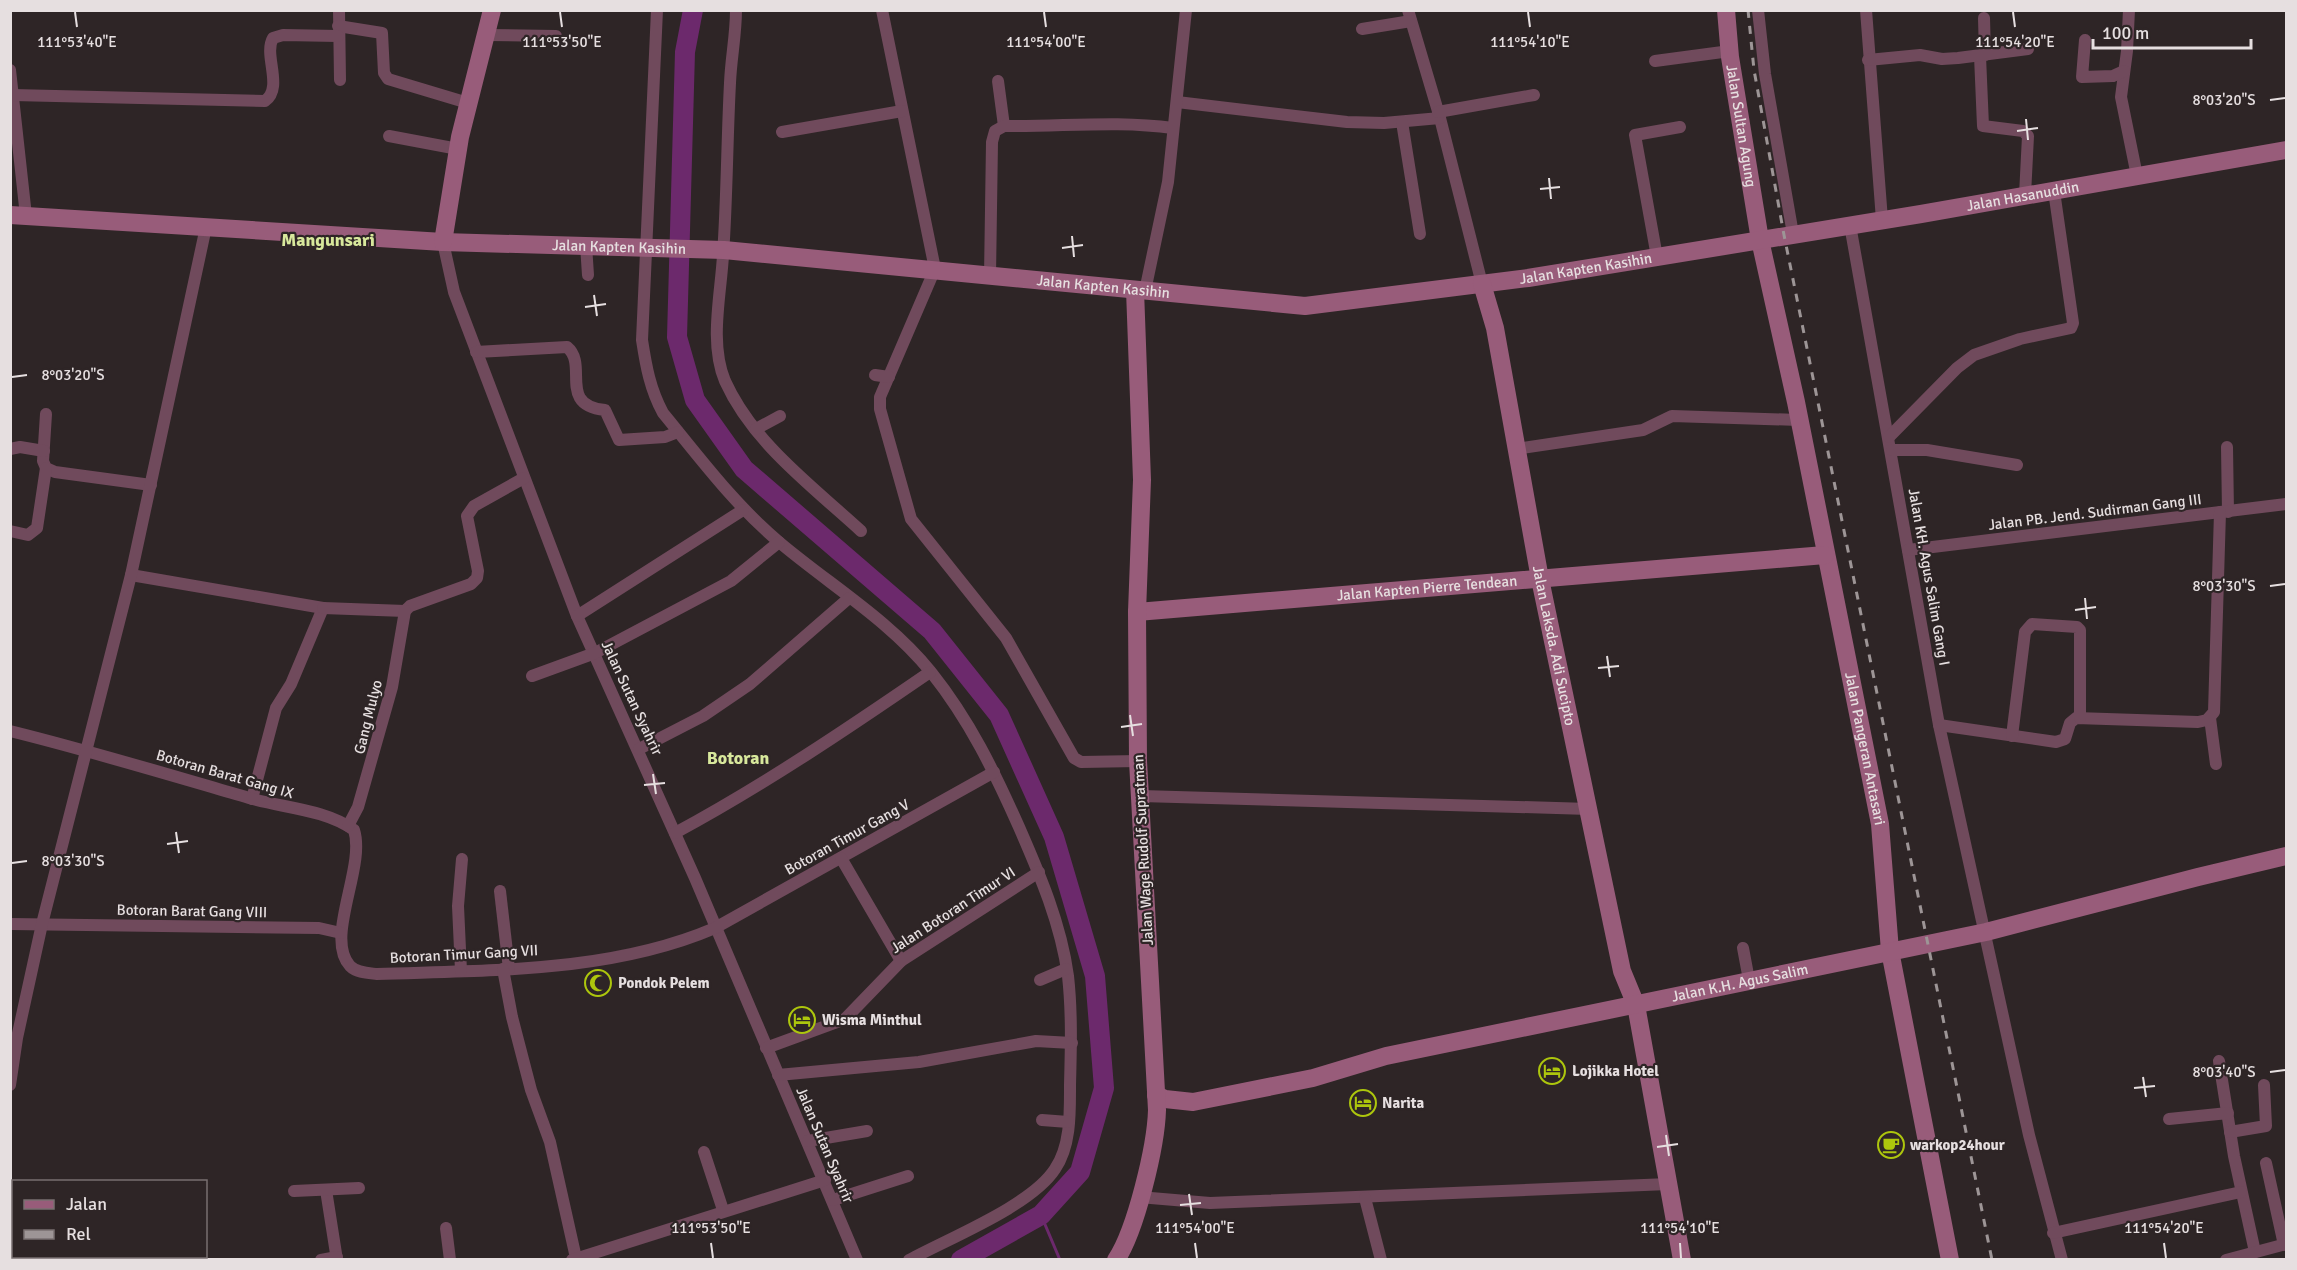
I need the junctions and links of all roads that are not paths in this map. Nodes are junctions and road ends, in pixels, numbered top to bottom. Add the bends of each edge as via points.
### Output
1 (339, 10) edge
2 (492, 10) edge
3 (657, 10) edge
4 (736, 10) edge
5 (882, 10) edge
6 (1186, 10) edge
7 (1726, 10) edge
8 (1758, 10) edge
9 (1866, 10) edge
10 (2129, 10) edge
11 (1410, 16) edge
12 (1983, 18) dead end
13 (1362, 29) dead end
14 (338, 31) junction
15 (486, 35) junction
16 (556, 36) dead end
17 (2085, 40) dead end
18 (2028, 49) dead end
19 (1730, 51) junction
20 (1982, 56) junction
21 (1868, 60) junction
22 (1655, 61) dead end
23 (10, 70) edge
24 (2124, 71) junction
25 (340, 80) dead end
26 (998, 81) dead end
27 (13, 95) junction
28 (1534, 95) dead end
29 (1177, 102) junction
30 (468, 103) junction
31 (903, 111) junction
32 (1439, 115) junction
33 (1402, 122) junction
34 (1004, 126) junction
35 (1680, 127) dead end
36 (1173, 128) junction
37 (782, 132) dead end
38 (390, 136) dead end
39 (458, 149) junction
40 (2286, 150) edge
41 (2137, 176) junction
42 (2054, 190) junction
43 (2025, 195) junction
44 (19, 215) edge
45 (1882, 220) junction
46 (1850, 225) junction
47 (206, 227) junction
48 (1420, 234) dead end
49 (1793, 234) junction
50 (1760, 240) junction
51 (443, 242) junction
52 (586, 245) junction
53 (650, 247) junction
54 (722, 250) junction
55 (1657, 257) junction
56 (935, 269) junction
57 (588, 275) dead end
58 (990, 276) junction
59 (1482, 285) junction
60 (1140, 291) junction
61 (476, 352) junction
62 (875, 375) dead end
63 (889, 377) junction
64 (46, 414) dead end
65 (780, 416) dead end
66 (1799, 420) junction
67 (756, 429) junction
68 (678, 432) junction
69 (1890, 436) junction
70 (2227, 447) dead end
71 (10, 448) edge
72 (1516, 448) junction
73 (1892, 450) junction
74 (44, 451) junction
75 (2017, 465) dead end
76 (46, 468) junction
77 (524, 478) junction
78 (151, 485) junction
79 (2286, 504) edge
80 (743, 510) junction
81 (2224, 512) junction
82 (10, 531) edge
83 (861, 531) dead end
84 (779, 542) junction
85 (1908, 550) junction
86 (1825, 555) junction
87 (131, 575) junction
88 (1540, 579) junction
89 (849, 598) junction
90 (323, 608) junction
91 (405, 611) junction
92 (1137, 612) junction
93 (577, 616) junction
94 (595, 653) junction
95 (930, 672) junction
96 (532, 676) dead end
97 (2080, 718) junction
98 (2210, 718) junction
99 (1939, 725) junction
100 (11, 732) edge
101 (2012, 736) junction
102 (639, 749) junction
103 (86, 750) junction
104 (1138, 761) junction
105 (2216, 764) dead end
106 (994, 772) junction
107 (1141, 796) junction
108 (252, 799) junction
109 (1589, 809) junction
110 (351, 828) junction
111 (675, 833) junction
112 (2286, 856) edge
113 (841, 858) junction
114 (462, 859) dead end
115 (1039, 872) junction
116 (500, 891) dead end
117 (10, 924) edge
118 (42, 924) junction
119 (715, 928) junction
120 (1986, 932) junction
121 (341, 933) junction
122 (1743, 948) dead end
123 (1890, 951) junction
124 (901, 961) junction
125 (506, 969) junction
126 (1066, 969) junction
127 (461, 971) junction
128 (1040, 980) dead end
129 (1749, 980) junction
130 (1636, 1005) junction
131 (1072, 1042) junction
132 (13, 1043) edge
133 (766, 1048) junction
134 (2219, 1061) dead end
135 (778, 1075) junction
136 (10, 1085) edge
137 (2264, 1085) dead end
138 (1156, 1095) junction
139 (2228, 1113) junction
140 (2169, 1119) dead end
141 (1042, 1120) dead end
142 (1068, 1122) junction
143 (867, 1131) dead end
144 (2230, 1132) junction
145 (808, 1141) junction
146 (704, 1152) dead end
147 (2266, 1163) dead end
148 (908, 1176) dead end
149 (825, 1180) junction
150 (1668, 1184) junction
151 (359, 1188) dead end
152 (326, 1190) junction
153 (294, 1191) dead end
154 (2241, 1192) junction
155 (10, 1196) edge
156 (1139, 1197) junction
157 (1365, 1198) junction
158 (833, 1200) junction
159 (723, 1210) junction
160 (446, 1228) dead end
161 (12, 1229) edge
162 (2053, 1233) junction
163 (2285, 1244) edge
164 (2255, 1252) junction
165 (337, 1258) edge
166 (574, 1259) edge
167 (321, 1260) edge
168 (450, 1260) edge
169 (857, 1260) edge
170 (909, 1260) edge
171 (1116, 1260) edge
172 (1381, 1260) edge
173 (1682, 1260) edge
174 (1950, 1260) edge
175 (2062, 1260) edge
176 (2226, 1260) edge

1 - 14 street
2 - 15 main road
3 - 53 street
4 - 54 street
5 - 31 street
6 - 29 street
7 - 19 main road, Jalan Sultan Agung
8 - 49 street
9 - 21 street
10 - 24 street
11 - 13 street
11 - 32 street
12 - 20 street
14 - 25 street
14 - 27 street via 273,38 273,89 265,101
14 - 30 street via 382,33 384,73 390,81
15 - 16 street
15 - 30 main road
17 - 24 street via 2082,77 2113,76
18 - 20 street
19 - 22 street
19 - 50 main road, Jalan Sultan Agung
20 - 21 street via 1942,59 1912,55
20 - 43 street via 1983,126 2023,131 2028,136
21 - 45 street
23 - 27 street
24 - 41 street via 2121,97
26 - 34 street
27 - 44 street
28 - 32 street
29 - 33 street via 1311,120
29 - 36 street
30 - 39 main road
31 - 37 street
31 - 56 street
32 - 33 street
32 - 59 street
33 - 48 street
34 - 36 street via 1135,123
34 - 58 street via 995,131 992,142
35 - 55 street via 1635,135
36 - 60 street via 1168,182
38 - 39 street
39 - 51 main road
40 - 41 main road, Jalan Hasanuddin
41 - 42 main road, Jalan Hasanuddin
42 - 43 main road, Jalan Hasanuddin
42 - 69 street via 2071,328 2020,339 1974,355
43 - 45 main road, Jalan Hasanuddin
44 - 47 main road, Jalan Kapten Kasihin
45 - 46 main road, Jalan Hasanuddin
46 - 49 main road, Jalan Hasanuddin
46 - 69 street, Jalan KH. Agus Salim Gang I
47 - 51 main road, Jalan Kapten Kasihin
47 - 78 street
49 - 50 main road, Jalan Hasanuddin
50 - 55 main road, Jalan Kapten Kasihin
50 - 66 main road, Jalan Pangeran Antasari
51 - 52 main road, Jalan Kapten Kasihin
51 - 61 street, Jalan Sutan Syahrir via 454,292
52 - 53 main road, Jalan Kapten Kasihin
52 - 57 street
53 - 54 main road, Jalan Kapten Kasihin
53 - 68 street via 642,340 647,375 663,413
54 - 56 main road, Jalan Kapten Kasihin
54 - 67 street via 718,350 724,379
55 - 59 main road, Jalan Kapten Kasihin
56 - 58 main road, Jalan Kapten Kasihin
56 - 63 street
58 - 60 main road, Jalan Kapten Kasihin
59 - 60 main road, Jalan Kapten Kasihin via 1305,306
59 - 72 main road, Jalan Laksda. Adi Sucipto
60 - 92 main road, Jalan Wage Rudolf Supratman via 1142,499
61 - 68 street via 567,346 574,356 575,387 585,404 605,410 619,440 665,437
61 - 77 street, Jalan Sutan Syahrir
62 - 63 street
63 - 104 street via 880,397 880,409 911,519 1006,638 1074,758 1081,762
64 - 74 street
65 - 67 street
66 - 72 street via 1672,416 1642,430
66 - 86 main road, Jalan Pangeran Antasari
67 - 83 street via 792,469
68 - 80 street
69 - 73 street, Jalan KH. Agus Salim Gang I
70 - 81 street
71 - 74 street
72 - 88 main road, Jalan Laksda. Adi Sucipto
73 - 75 street via 1926,450
73 - 85 street, Jalan KH. Agus Salim Gang I
74 - 76 street
76 - 78 street
76 - 82 street via 37,528 27,535
77 - 91 street via 474,506 467,516 477,578
77 - 93 street, Jalan Sutan Syahrir
78 - 87 street
79 - 81 street, Jalan PB. Jend. Sudirman Gang III
80 - 84 street
80 - 93 street
81 - 85 street, Jalan PB. Jend. Sudirman Gang III
81 - 98 street via 2214,712
84 - 89 street
84 - 94 street via 731,581
85 - 99 street, Jalan KH. Agus Salim Gang I
86 - 88 main road, Jalan Kapten Pierre Tendean
86 - 123 main road, Jalan Pangeran Antasari via 1880,824
87 - 90 street
87 - 103 street
88 - 92 main road, Jalan Kapten Pierre Tendean
88 - 109 main road, Jalan Laksda. Adi Sucipto
89 - 95 street via 888,627
89 - 102 street via 750,684 703,716
90 - 91 street
90 - 108 street via 291,684 276,708
91 - 110 street, Gang Mulyo via 385,714
92 - 104 main road, Jalan Wage Rudolf Supratman
93 - 94 street, Jalan Sutan Syahrir
94 - 96 street
94 - 102 street, Jalan Sutan Syahrir
95 - 106 street via 975,733
95 - 111 street via 805,757
97 - 98 street via 2199,722
97 - 101 street via 2072,720 2061,742
97 - 101 street via 2080,630 2032,624 2025,632
98 - 105 street
99 - 101 street
99 - 120 street, Jalan KH. Agus Salim Gang I
100 - 103 street, Botoran Barat Gang IX
102 - 111 street, Jalan Sutan Syahrir
103 - 108 street, Botoran Barat Gang IX
103 - 118 street
104 - 107 main road, Jalan Wage Rudolf Supratman
106 - 113 street, Botoran Timur Gang V
106 - 115 street
107 - 109 street
107 - 138 main road, Jalan Wage Rudolf Supratman
108 - 110 street, Botoran Barat Gang IX via 333,818
109 - 130 main road, Jalan Laksda. Adi Sucipto via 1622,971
110 - 121 street, Botoran Timur Gang VII via 358,850
111 - 119 street, Jalan Sutan Syahrir
112 - 120 main road, Jalan K.H. Agus Salim
113 - 119 street, Botoran Timur Gang V
113 - 124 street
114 - 127 street via 458,906
115 - 124 street, Jalan Botoran Timur VI
115 - 126 street via 1058,928
116 - 125 street
117 - 118 street, Botoran Barat Gang VIII
118 - 121 street, Botoran Barat Gang VIII via 319,928
118 - 132 street
119 - 125 street, Botoran Timur Gang VII via 689,940 621,956
119 - 133 street, Jalan Sutan Syahrir
120 - 123 main road, Jalan K.H. Agus Salim
120 - 162 street, Jalan KH. Agus Salim Gang I
121 - 127 street, Botoran Timur Gang VII via 348,963 363,972
122 - 129 street
123 - 129 main road, Jalan K.H. Agus Salim
123 - 174 main road, Jalan Pangeran Antasari
124 - 133 street, Jalan Botoran Timur VI via 845,1019
125 - 127 street, Botoran Timur Gang VII
125 - 166 street via 512,1017 531,1090 550,1142
126 - 128 street
126 - 131 street
129 - 130 main road, Jalan K.H. Agus Salim
130 - 138 main road, Jalan K.H. Agus Salim via 1386,1056 1313,1078 1193,1102
130 - 150 main road, Jalan Laksda. Adi Sucipto
131 - 135 street via 1036,1041 929,1061
131 - 142 street
132 - 136 street
133 - 135 street, Jalan Sutan Syahrir
134 - 139 street
135 - 145 street, Jalan Sutan Syahrir
137 - 144 street via 2266,1126
138 - 156 main road, Jalan Wage Rudolf Supratman via 1157,1122
139 - 140 street
139 - 144 street
141 - 142 street
142 - 170 street via 1060,1160 1038,1188
143 - 145 street
144 - 154 street
145 - 149 street, Jalan Sutan Syahrir
146 - 159 street
147 - 163 street
148 - 158 street
149 - 158 street, Jalan Sutan Syahrir
149 - 159 street
150 - 157 street
150 - 173 main road, Jalan Laksda. Adi Sucipto
151 - 152 street
152 - 153 street
152 - 165 street
154 - 162 street
154 - 164 street
155 - 161 street
156 - 157 street via 1210,1203
156 - 171 main road, Jalan Wage Rudolf Supratman via 1125,1245
157 - 172 street
158 - 169 street, Jalan Sutan Syahrir
159 - 166 street
160 - 168 street
162 - 175 street, Jalan KH. Agus Salim Gang I
163 - 164 street
164 - 176 street
165 - 167 street

